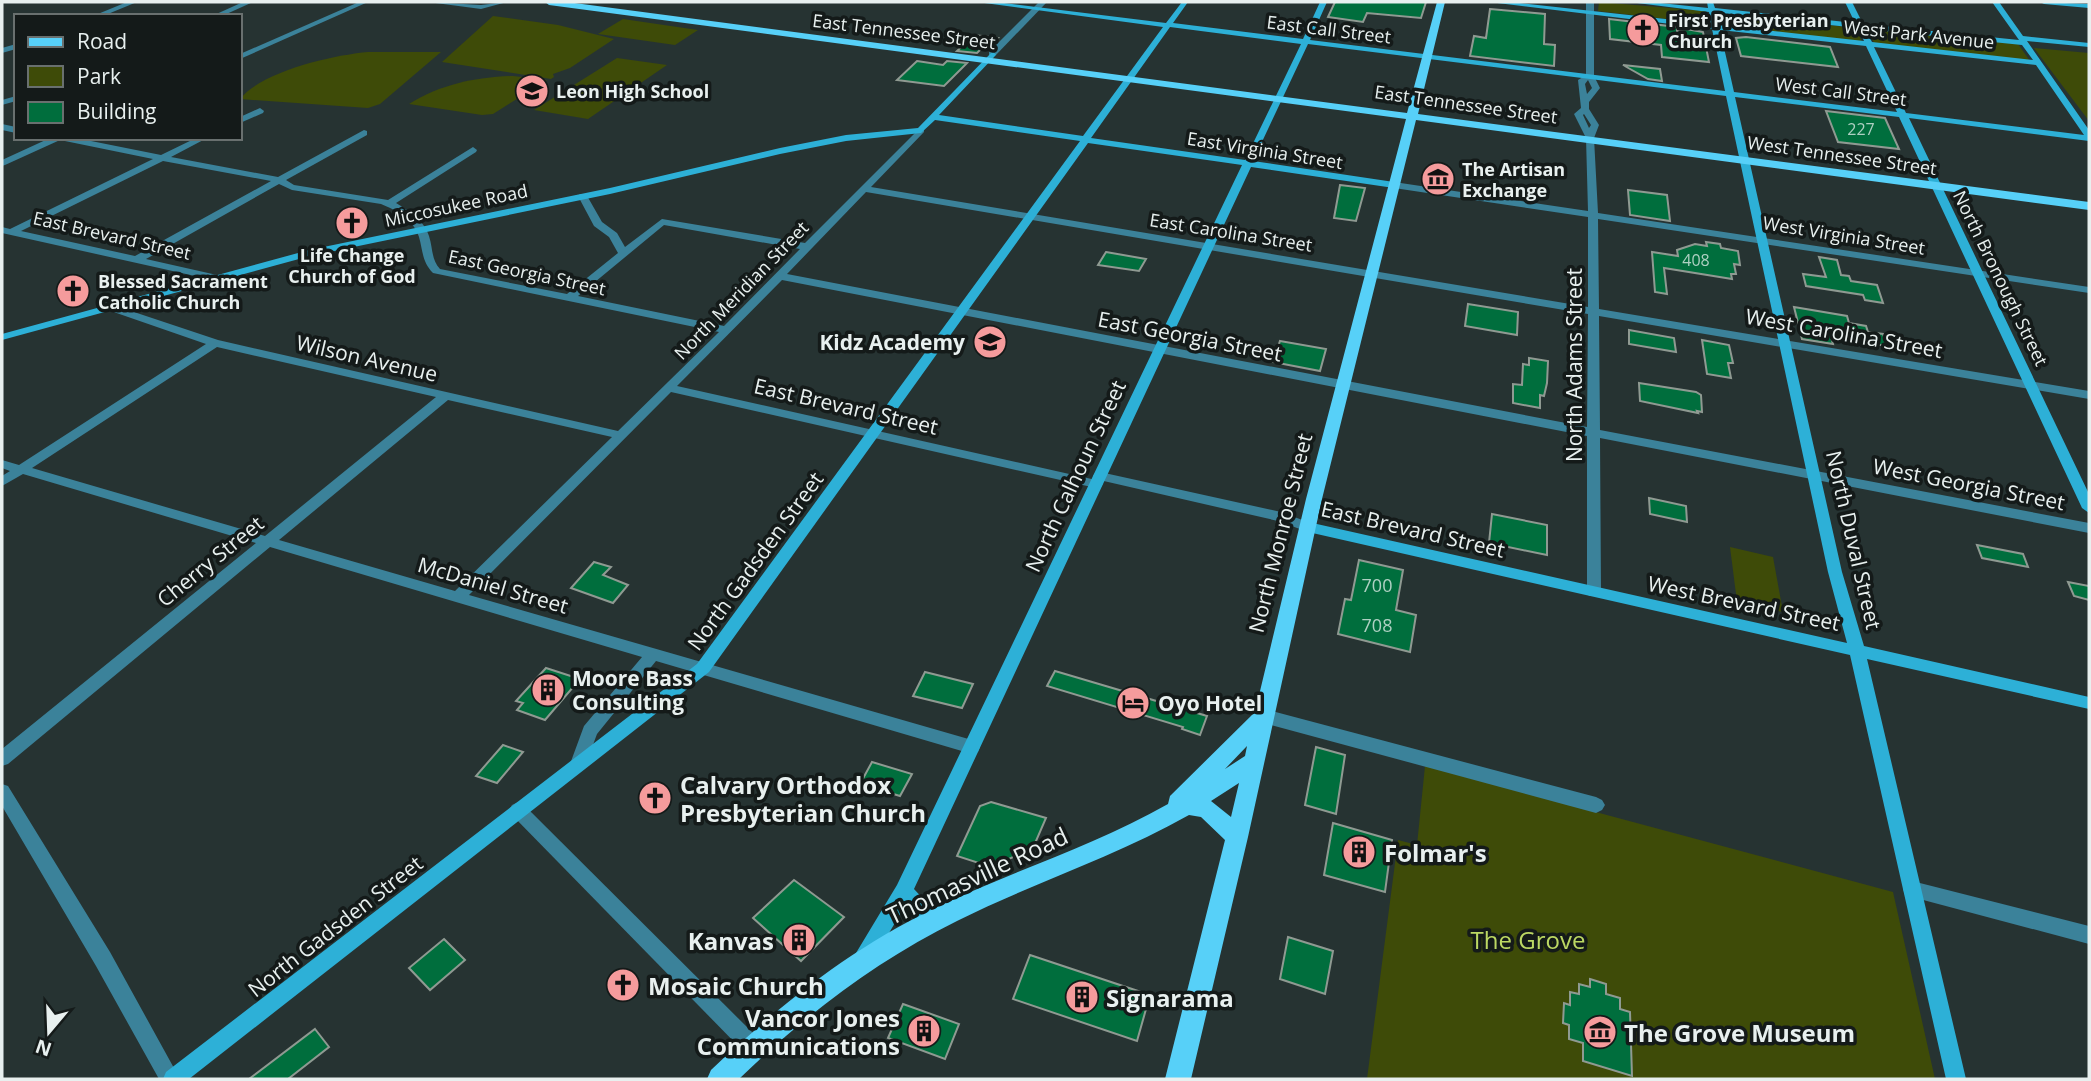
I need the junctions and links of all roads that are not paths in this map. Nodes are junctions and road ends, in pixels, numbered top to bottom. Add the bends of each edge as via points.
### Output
1 (133, 2) edge
2 (249, 2) edge
3 (364, 2) edge
4 (432, 2) edge
5 (503, 2) edge
6 (549, 2) edge
7 (591, 2) edge
8 (981, 2) edge
9 (1043, 2) edge
10 (1185, 2) edge
11 (1324, 2) edge
12 (1441, 2) edge
13 (1493, 2) edge
14 (1590, 2) edge
15 (1633, 2) edge
16 (1849, 2) edge
17 (1996, 2) edge
18 (2044, 2) edge
19 (1711, 6) edge
20 (2089, 6) edge
21 (1036, 9) junction
22 (1590, 12) junction
23 (101, 14) edge
24 (220, 14) edge
25 (728, 23) junction
26 (1168, 25) junction
27 (1715, 26) junction
28 (1860, 26) junction
29 (1305, 41) junction
30 (2022, 41) junction
31 (1869, 44) junction
32 (2089, 46) edge
33 (242, 56) edge
34 (989, 57) junction
35 (1428, 57) junction
36 (2036, 62) junction
37 (1590, 76) junction
38 (1129, 78) junction
39 (1729, 93) junction
40 (1279, 97) junction
41 (1585, 104) junction
42 (260, 111) dead end
43 (1414, 115) junction
44 (1903, 115) junction
45 (933, 117) junction
46 (242, 119) edge
47 (921, 130) junction
48 (365, 133) dead end
49 (2089, 136) edge
50 (1590, 138) junction
51 (1085, 139) junction
52 (54, 140) edge
53 (69, 140) edge
54 (199, 140) edge
55 (473, 150) dead end
56 (162, 158) junction
57 (1743, 159) junction
58 (2, 163) edge
59 (1247, 163) junction
60 (279, 181) junction
61 (1394, 186) junction
62 (1937, 186) junction
63 (864, 189) junction
64 (583, 196) junction
65 (389, 203) junction
66 (2089, 206) edge
67 (1593, 215) junction
68 (1030, 216) junction
69 (422, 229) junction
70 (6, 231) edge
71 (1762, 241) junction
72 (1208, 246) junction
73 (808, 247) junction
74 (623, 253) junction
75 (136, 260) junction
76 (1371, 273) junction
77 (1979, 273) junction
78 (779, 276) junction
79 (213, 277) junction
80 (2089, 290) edge
81 (569, 299) junction
82 (109, 307) junction
83 (1592, 310) junction
84 (961, 312) junction
85 (726, 331) junction
86 (2, 337) edge
87 (215, 343) junction
88 (1785, 343) junction
89 (1160, 350) junction
90 (1344, 385) junction
91 (2032, 386) junction
92 (668, 388) junction
93 (446, 395) junction
94 (2089, 395) edge
95 (1594, 433) junction
96 (872, 434) junction
97 (621, 435) junction
98 (2, 464) edge
99 (20, 469) junction
100 (1814, 475) junction
101 (1098, 480) junction
102 (2, 482) edge
103 (2089, 508) edge
104 (1308, 527) junction
105 (2089, 528) edge
106 (267, 541) junction
107 (1594, 592) junction
108 (458, 597) junction
109 (1857, 650) junction
110 (653, 654) junction
111 (703, 668) junction
112 (2089, 703) edge
113 (1264, 716) junction
114 (972, 747) junction
115 (2, 759) edge
116 (1254, 761) junction
117 (578, 764) junction
118 (2, 791) edge
119 (1596, 805) dead end
120 (518, 810) junction
121 (1178, 810) junction
122 (1237, 836) junction
123 (1912, 889) junction
124 (904, 891) junction
125 (933, 923) junction
126 (2089, 935) edge
127 (859, 965) junction
128 (753, 1047) junction
129 (171, 1079) edge
130 (720, 1079) edge
131 (1178, 1079) edge
132 (1956, 1079) edge

1 - 23 street
2 - 24 street
3 - 33 street
4 - 5 street via 481,7
6 - 25 main road, East Tennessee Street
7 - 25 main road, East Tennessee Street
8 - 21 street, East Call Street
9 - 21 street, North Meridian Street
10 - 26 street, North Gadsden Street
11 - 29 street, North Calhoun Street
12 - 35 main road, North Monroe Street
13 - 22 street, West Park Avenue
14 - 22 street, North Adams Street
15 - 19 street, West Park Avenue
16 - 28 street, North Bronough Street
17 - 30 street
18 - 20 street
19 - 27 street, North Duval Street
19 - 28 street, West Park Avenue
21 - 26 street, East Call Street
21 - 34 street, North Meridian Street
22 - 27 street, West Park Avenue
22 - 37 street, North Adams Street
25 - 34 main road, East Tennessee Street
26 - 29 street, East Call Street
26 - 38 street, North Gadsden Street
27 - 31 street, West Park Avenue
27 - 39 street, North Duval Street
28 - 30 street, West Park Avenue
28 - 31 street, North Bronough Street
29 - 35 street, East Call Street
29 - 40 street, North Calhoun Street
30 - 32 street, West Park Avenue
30 - 36 street
31 - 36 street, West Park Avenue
31 - 44 street, North Bronough Street
34 - 38 main road, East Tennessee Street via 1074,66
34 - 45 street, North Meridian Street
35 - 37 street, East Call Street
35 - 43 main road, North Monroe Street
36 - 49 street
37 - 39 street, West Call Street
37 - 41 street, North Adams Street via 1596,88
37 - 41 street, North Adams Street via 1580,86
38 - 40 main road, East Tennessee Street
38 - 51 street, North Gadsden Street
39 - 44 street, West Call Street
39 - 57 street, North Duval Street
40 - 43 main road, East Tennessee Street
40 - 59 street, North Calhoun Street
41 - 50 street, North Adams Street via 1595,125
42 - 46 street
43 - 50 main road, East Tennessee Street
43 - 61 main road, North Monroe Street
44 - 49 street, West Call Street
44 - 62 street, North Bronough Street
45 - 47 street, North Meridian Street
45 - 51 street, East Virginia Street
47 - 63 street, North Meridian Street
47 - 64 street, Miccosukee Road via 846,138
48 - 60 street
50 - 57 main road, West Tennessee Street
50 - 67 street, North Adams Street
51 - 59 street, East Virginia Street
51 - 68 street, North Gadsden Street
52 - 58 street
53 - 56 street
54 - 56 street
55 - 65 street
56 - 60 street
56 - 70 street
57 - 62 main road, West Tennessee Street
57 - 71 street, North Duval Street
59 - 61 street, East Virginia Street
59 - 72 street, North Calhoun Street
60 - 65 street
60 - 75 street
61 - 67 street, East Virginia Street
61 - 76 main road, North Monroe Street
62 - 66 main road, West Tennessee Street
62 - 77 street, North Bronough Street
63 - 68 street, East Carolina Street
63 - 73 street, North Meridian Street
64 - 69 street, Miccosukee Road
64 - 74 street via 598,224 613,235
65 - 69 street
67 - 71 street, West Virginia Street
67 - 83 street, North Adams Street
68 - 72 street, East Carolina Street
68 - 84 street, North Gadsden Street
69 - 79 street, Miccosukee Road
69 - 81 street, East Georgia Street via 428,259 437,271
70 - 75 street, East Brevard Street
71 - 77 street, West Virginia Street
71 - 88 street, North Duval Street
72 - 76 street, East Carolina Street
72 - 89 street, North Calhoun Street
73 - 74 street via 662,222
73 - 78 street, North Meridian Street
74 - 81 street
75 - 79 street, East Brevard Street
76 - 83 street, East Carolina Street
76 - 90 main road, North Monroe Street
77 - 80 street, West Virginia Street
77 - 91 street, North Bronough Street
78 - 84 street, East Georgia Street
78 - 85 street, North Meridian Street
79 - 82 street, Miccosukee Road
81 - 85 street, East Georgia Street
82 - 86 street, Miccosukee Road
82 - 87 street, Wilson Avenue
83 - 88 street, West Carolina Street
83 - 95 street, North Adams Street
84 - 89 street, East Georgia Street
84 - 96 street, North Gadsden Street
85 - 92 street, North Meridian Street
87 - 93 street, Wilson Avenue
87 - 99 street
88 - 91 street, West Carolina Street
88 - 100 street, North Duval Street
89 - 90 street, East Georgia Street
89 - 101 street, North Calhoun Street
90 - 95 street, East Georgia Street
90 - 104 main road, North Monroe Street
91 - 94 street, West Carolina Street
91 - 103 street, North Bronough Street
92 - 96 street, East Brevard Street
92 - 97 street, North Meridian Street
93 - 97 street, Wilson Avenue
93 - 106 street, Cherry Street
95 - 100 street, West Georgia Street
95 - 107 street, North Adams Street
96 - 101 street, East Brevard Street
96 - 111 street, North Gadsden Street
97 - 108 street, North Meridian Street
98 - 99 street, McDaniel Street
99 - 102 street
99 - 106 street, McDaniel Street
100 - 105 street, West Georgia Street
100 - 109 street, North Duval Street
101 - 104 street, East Brevard Street via 1280,517
101 - 114 street, North Calhoun Street
104 - 107 street, East Brevard Street
104 - 113 main road, North Monroe Street
106 - 108 street, McDaniel Street
106 - 115 street, Cherry Street
107 - 109 street, West Brevard Street
108 - 110 street, McDaniel Street
109 - 112 street, West Brevard Street
109 - 123 street, North Duval Street
110 - 111 street, McDaniel Street
110 - 117 street via 590,731
111 - 114 street, McDaniel Street
111 - 117 street, North Gadsden Street
113 - 116 main road, North Monroe Street
113 - 119 street
113 - 121 main road, Thomasville Road
114 - 124 street, North Calhoun Street
116 - 121 main road, Thomasville Road
116 - 122 main road, North Monroe Street
117 - 120 street, North Gadsden Street
118 - 129 street
120 - 128 street
120 - 129 street, North Gadsden Street
121 - 122 main road via 1207,809
121 - 125 main road, Thomasville Road
122 - 131 main road, North Monroe Street
123 - 126 street
123 - 132 street, North Duval Street
124 - 125 street
124 - 127 street, North Calhoun Street
125 - 127 main road, Thomasville Road
127 - 128 main road, Thomasville Road
128 - 130 main road, Thomasville Road

